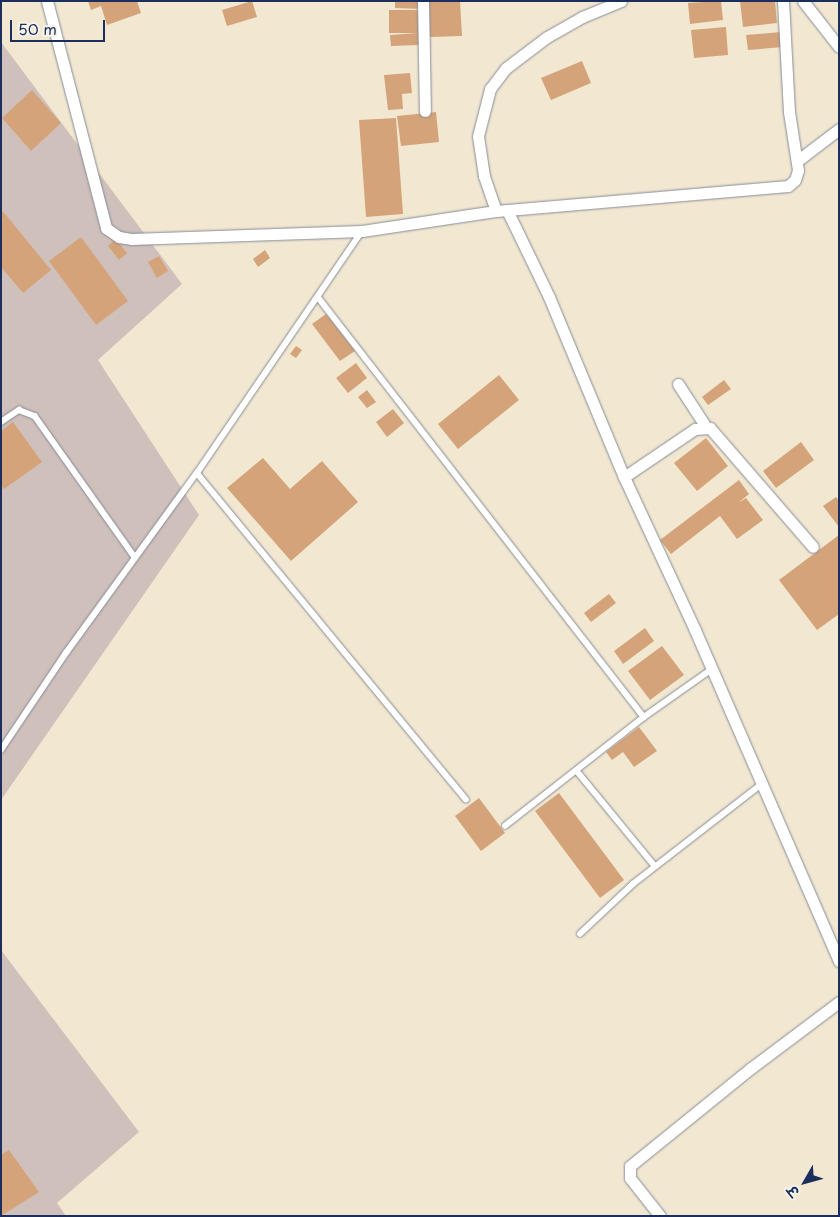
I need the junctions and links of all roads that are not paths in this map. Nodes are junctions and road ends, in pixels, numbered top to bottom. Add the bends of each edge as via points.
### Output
1 (47, 1) edge
2 (423, 1) edge
3 (621, 1) edge
4 (783, 1) edge
5 (803, 1) edge
6 (839, 48) edge
7 (425, 110) dead end
8 (839, 129) edge
9 (797, 161) junction
10 (502, 210) junction
11 (362, 231) junction
12 (318, 297) junction
13 (678, 384) dead end
14 (1, 422) edge
15 (706, 427) junction
16 (197, 473) junction
17 (624, 477) junction
18 (813, 547) dead end
19 (135, 557) junction
20 (712, 669) junction
21 (644, 718) junction
22 (2, 745) edge
23 (577, 771) junction
24 (762, 784) junction
25 (466, 799) dead end
26 (505, 826) dead end
27 (655, 866) junction
28 (580, 934) dead end
29 (839, 961) edge
30 (839, 1002) edge
31 (660, 1216) edge

1 - 11 street via 103,217 112,234 131,239
2 - 7 street
3 - 10 street via 582,17 547,37 506,68 490,89 478,136 484,176
4 - 9 street via 789,112
5 - 6 street
8 - 9 street
9 - 10 street via 797,176 792,184 767,190
10 - 11 street
10 - 17 street via 550,297
11 - 12 lane
12 - 16 lane
12 - 21 lane
13 - 15 street
14 - 19 lane via 19,410 35,416
15 - 17 street via 695,429
15 - 18 street via 714,432
16 - 19 lane
16 - 25 lane
17 - 20 street
19 - 22 lane
20 - 21 lane
20 - 24 street
21 - 23 lane
23 - 26 lane
23 - 27 lane
24 - 27 lane
24 - 29 street
27 - 28 lane
30 - 31 street via 630,1166 630,1178

